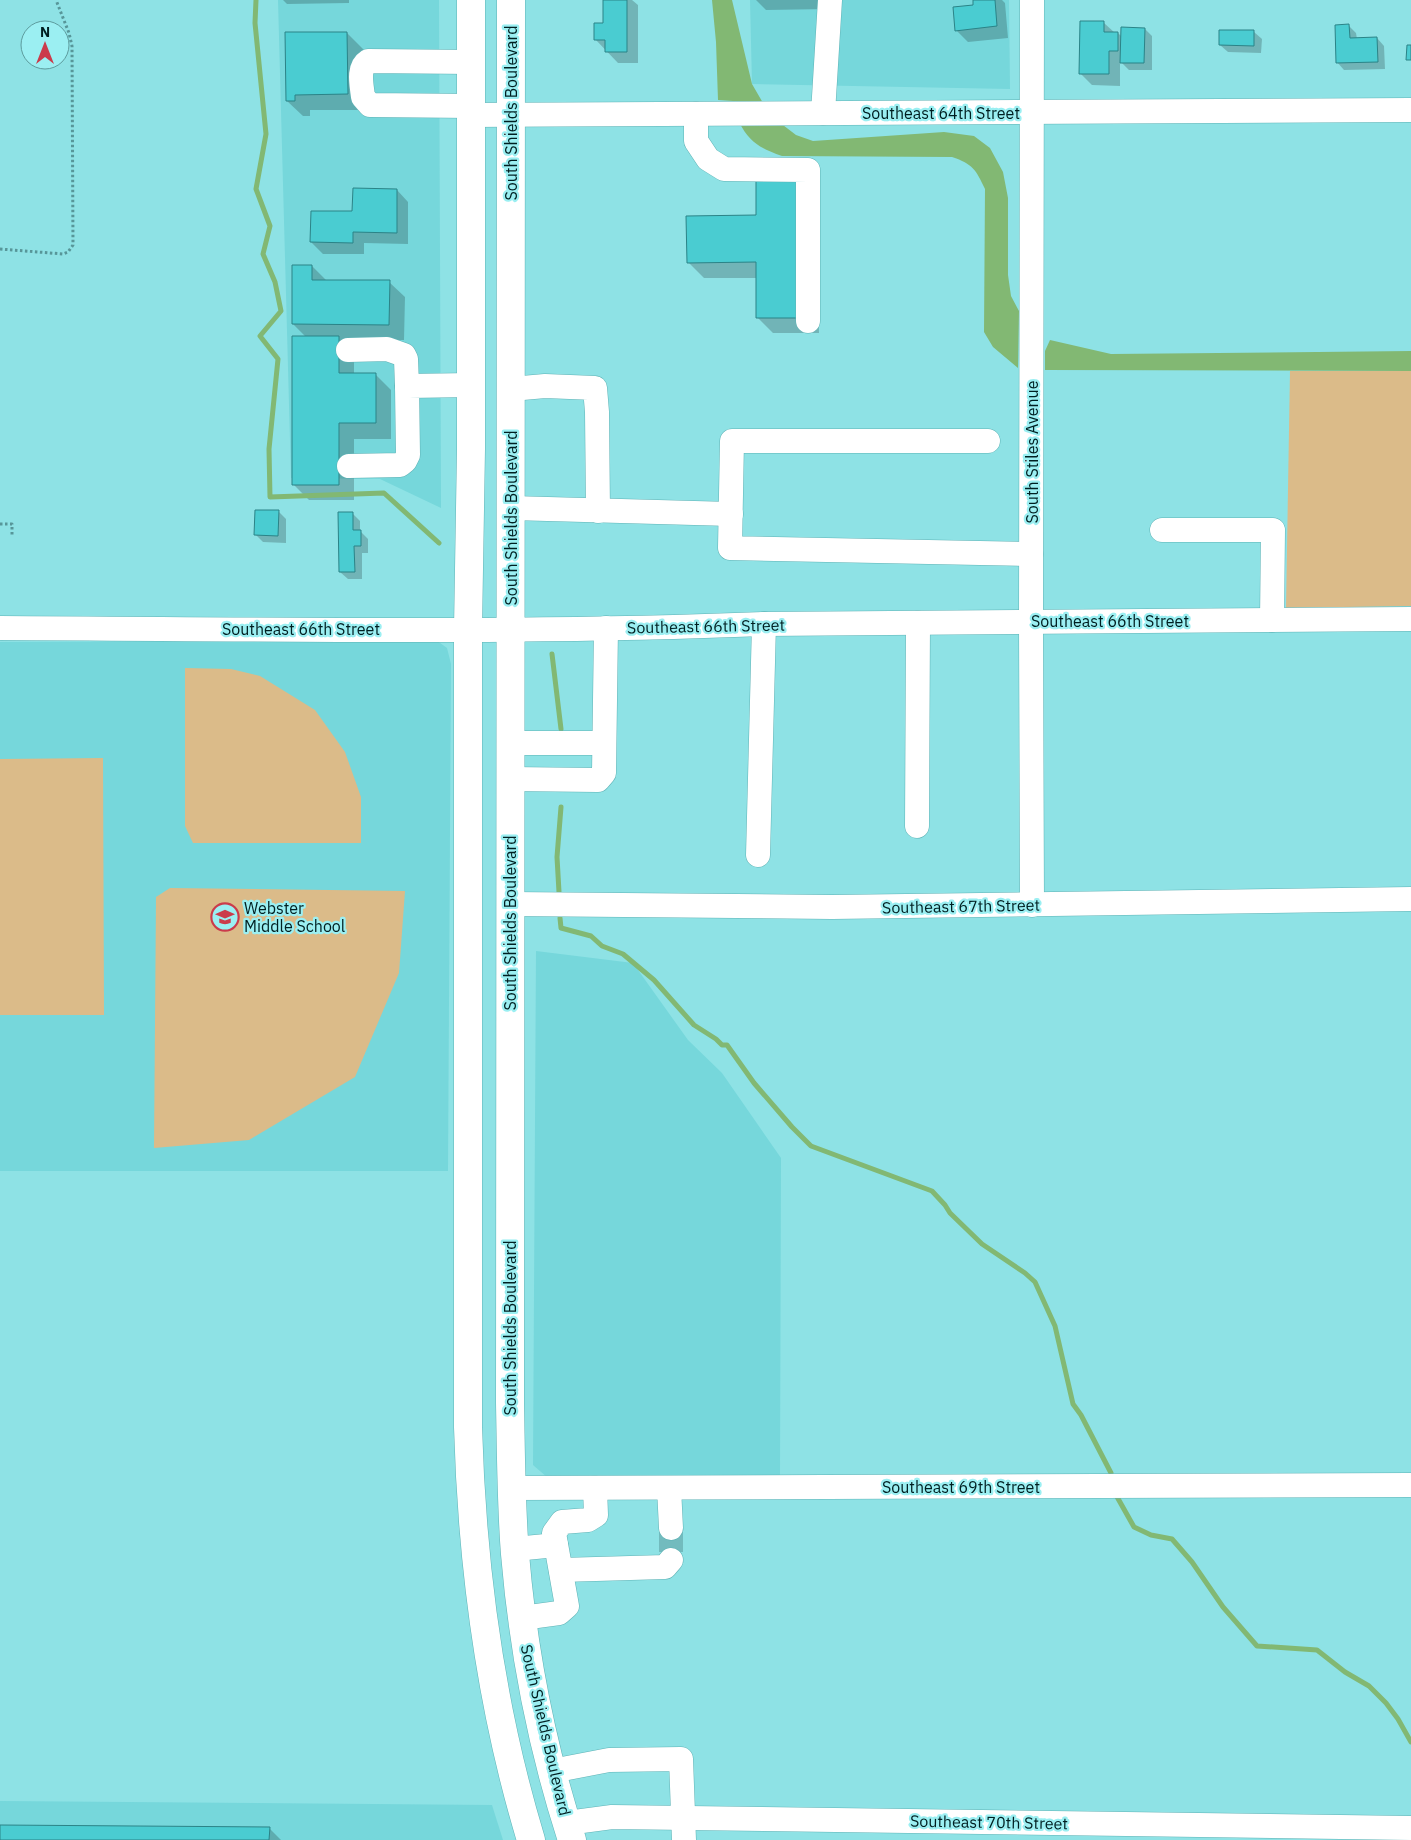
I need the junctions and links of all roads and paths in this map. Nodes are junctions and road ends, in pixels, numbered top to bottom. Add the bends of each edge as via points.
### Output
1 (56, 0) edge
2 (471, 0) edge
3 (511, 0) edge
4 (830, 0) edge
5 (1032, 0) edge
6 (471, 62) junction
7 (471, 110) junction
8 (1411, 110) edge
9 (1032, 112) junction
10 (823, 113) junction
11 (696, 114) junction
12 (511, 115) junction
13 (0, 249) edge
14 (808, 321) dead end
15 (348, 350) dead end
16 (471, 385) junction
17 (407, 386) junction
18 (511, 389) junction
19 (988, 440) dead end
20 (350, 466) dead end
21 (511, 508) junction
22 (598, 511) junction
23 (731, 514) junction
24 (0, 524) edge
25 (1162, 530) dead end
26 (12, 536) dead end
27 (1031, 554) junction
28 (1411, 619) edge
29 (1272, 620) junction
30 (1030, 622) junction
31 (918, 623) junction
32 (764, 624) junction
33 (0, 628) edge
34 (606, 628) junction
35 (468, 629) junction
36 (511, 629) junction
37 (510, 743) junction
38 (604, 743) junction
39 (510, 779) junction
40 (917, 826) dead end
41 (758, 855) dead end
42 (1411, 900) edge
43 (510, 904) junction
44 (1032, 905) junction
45 (1411, 1485) edge
46 (511, 1488) junction
47 (594, 1488) junction
48 (669, 1488) junction
49 (671, 1528) tunnel mouth
50 (556, 1545) junction
51 (515, 1549) junction
52 (671, 1560) dead end
53 (561, 1570) junction
54 (522, 1618) junction
55 (552, 1771) junction
56 (1411, 1828) edge
57 (684, 1829) edge
58 (569, 1832) edge
59 (531, 1840) edge

1 - 13 path via 72,46 73,245 63,254
2 - 6 main road
3 - 12 main road, South Shields Boulevard
4 - 10 street
5 - 9 street, South Stiles Avenue
6 - 7 main road
6 - 7 street, Southeast 64th Street via 368,61 362,71 363,97 370,105
7 - 12 street, Southeast 64th Street
7 - 16 main road
8 - 9 street, Southeast 64th Street
9 - 10 street, Southeast 64th Street
9 - 27 street, South Stiles Avenue
10 - 11 street, Southeast 64th Street
11 - 12 street, Southeast 64th Street
11 - 14 street via 696,141 708,159 724,169 808,170
12 - 18 main road, South Shields Boulevard
15 - 17 street via 387,349 404,355
16 - 17 street
16 - 35 main road
17 - 20 street via 408,455 405,461 400,465
18 - 21 main road, South Shields Boulevard
18 - 22 street via 545,386 595,388
19 - 23 street via 732,441
21 - 22 street
21 - 36 main road, South Shields Boulevard
22 - 23 street
23 - 27 street via 730,548
24 - 26 path via 12,524
25 - 29 street via 1273,530
27 - 30 street, South Stiles Avenue
28 - 29 street, Southeast 66th Street
29 - 30 street, Southeast 66th Street
30 - 31 street, Southeast 66th Street
30 - 44 street, South Stiles Avenue
31 - 32 street, Southeast 66th Street
31 - 40 street
32 - 34 street, Southeast 66th Street
32 - 41 street
33 - 35 street, Southeast 66th Street
34 - 36 street, Southeast 66th Street
34 - 38 street
35 - 36 street, Southeast 66th Street
35 - 59 main road via 470,1489 483,1620 497,1704
36 - 37 main road, South Shields Boulevard
37 - 38 street
37 - 39 main road, South Shields Boulevard
38 - 39 street via 604,773 598,780
39 - 43 main road, South Shields Boulevard
42 - 44 street, Southeast 67th Street
43 - 44 street, Southeast 67th Street
43 - 46 main road, South Shields Boulevard
45 - 48 street, Southeast 69th Street
46 - 47 street, Southeast 69th Street
46 - 51 main road, South Shields Boulevard
47 - 48 street, Southeast 69th Street
47 - 50 street via 596,1515 588,1520 562,1522 554,1533
48 - 49 street
50 - 51 street
50 - 53 street
51 - 54 main road, South Shields Boulevard
52 - 53 street via 665,1567
53 - 54 street via 566,1606 559,1613
54 - 55 main road, South Shields Boulevard
55 - 57 street via 609,1760 681,1759
55 - 58 main road, South Shields Boulevard
56 - 57 street, Southeast 70th Street
57 - 58 street, Southeast 70th Street via 612,1817

